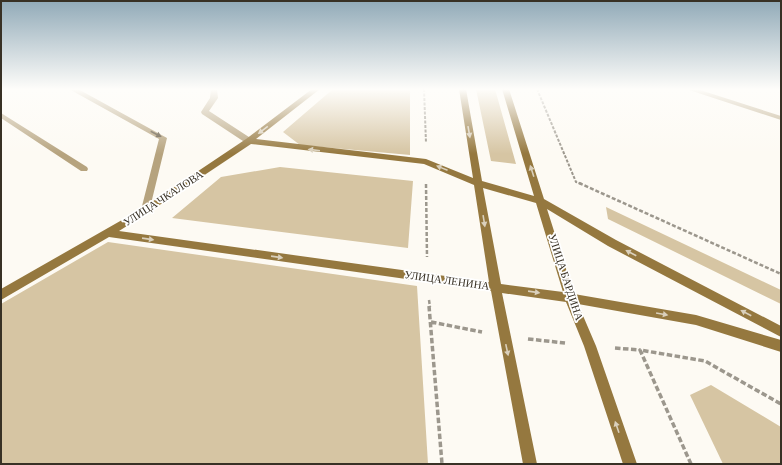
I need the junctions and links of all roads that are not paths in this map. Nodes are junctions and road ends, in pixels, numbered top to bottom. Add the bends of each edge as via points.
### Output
1 (112, 111) edge
2 (206, 111) edge
3 (288, 111) edge
4 (466, 111) edge
5 (512, 111) edge
6 (758, 111) edge
7 (1, 115) edge
8 (781, 118) edge
9 (248, 141) junction
10 (84, 169) dead end
11 (478, 183) junction
12 (541, 200) junction
13 (146, 210) junction
14 (109, 233) junction
15 (495, 287) junction
16 (1, 295) edge
17 (570, 298) junction
18 (781, 332) edge
19 (781, 346) edge
20 (530, 464) edge
21 (630, 464) edge

1 -> 13 lane via 163,138
2 - 9 lane
3 -> 9 street, УЛИЦА ЧКАЛОВА
4 -> 11 street
12 -> 5 street, УЛИЦА БАРДИНА
6 - 8 lane
7 - 10 lane
11 -> 9 street via 426,162
9 - 13 street, УЛИЦА ЧКАЛОВА
11 - 12 street
11 -> 15 street
12 - 17 street, УЛИЦА БАРДИНА
18 -> 12 street via 612,243
13 - 14 street, УЛИЦА ЧКАЛОВА
14 -> 15 street, УЛИЦА ЛЕНИНА
14 - 16 street, УЛИЦА ЧКАЛОВА
15 -> 17 street, УЛИЦА ЛЕНИНА
15 -> 20 street
17 -> 19 street, УЛИЦА ЛЕНИНА via 696,320
21 -> 17 street, УЛИЦА БАРДИНА via 590,346

